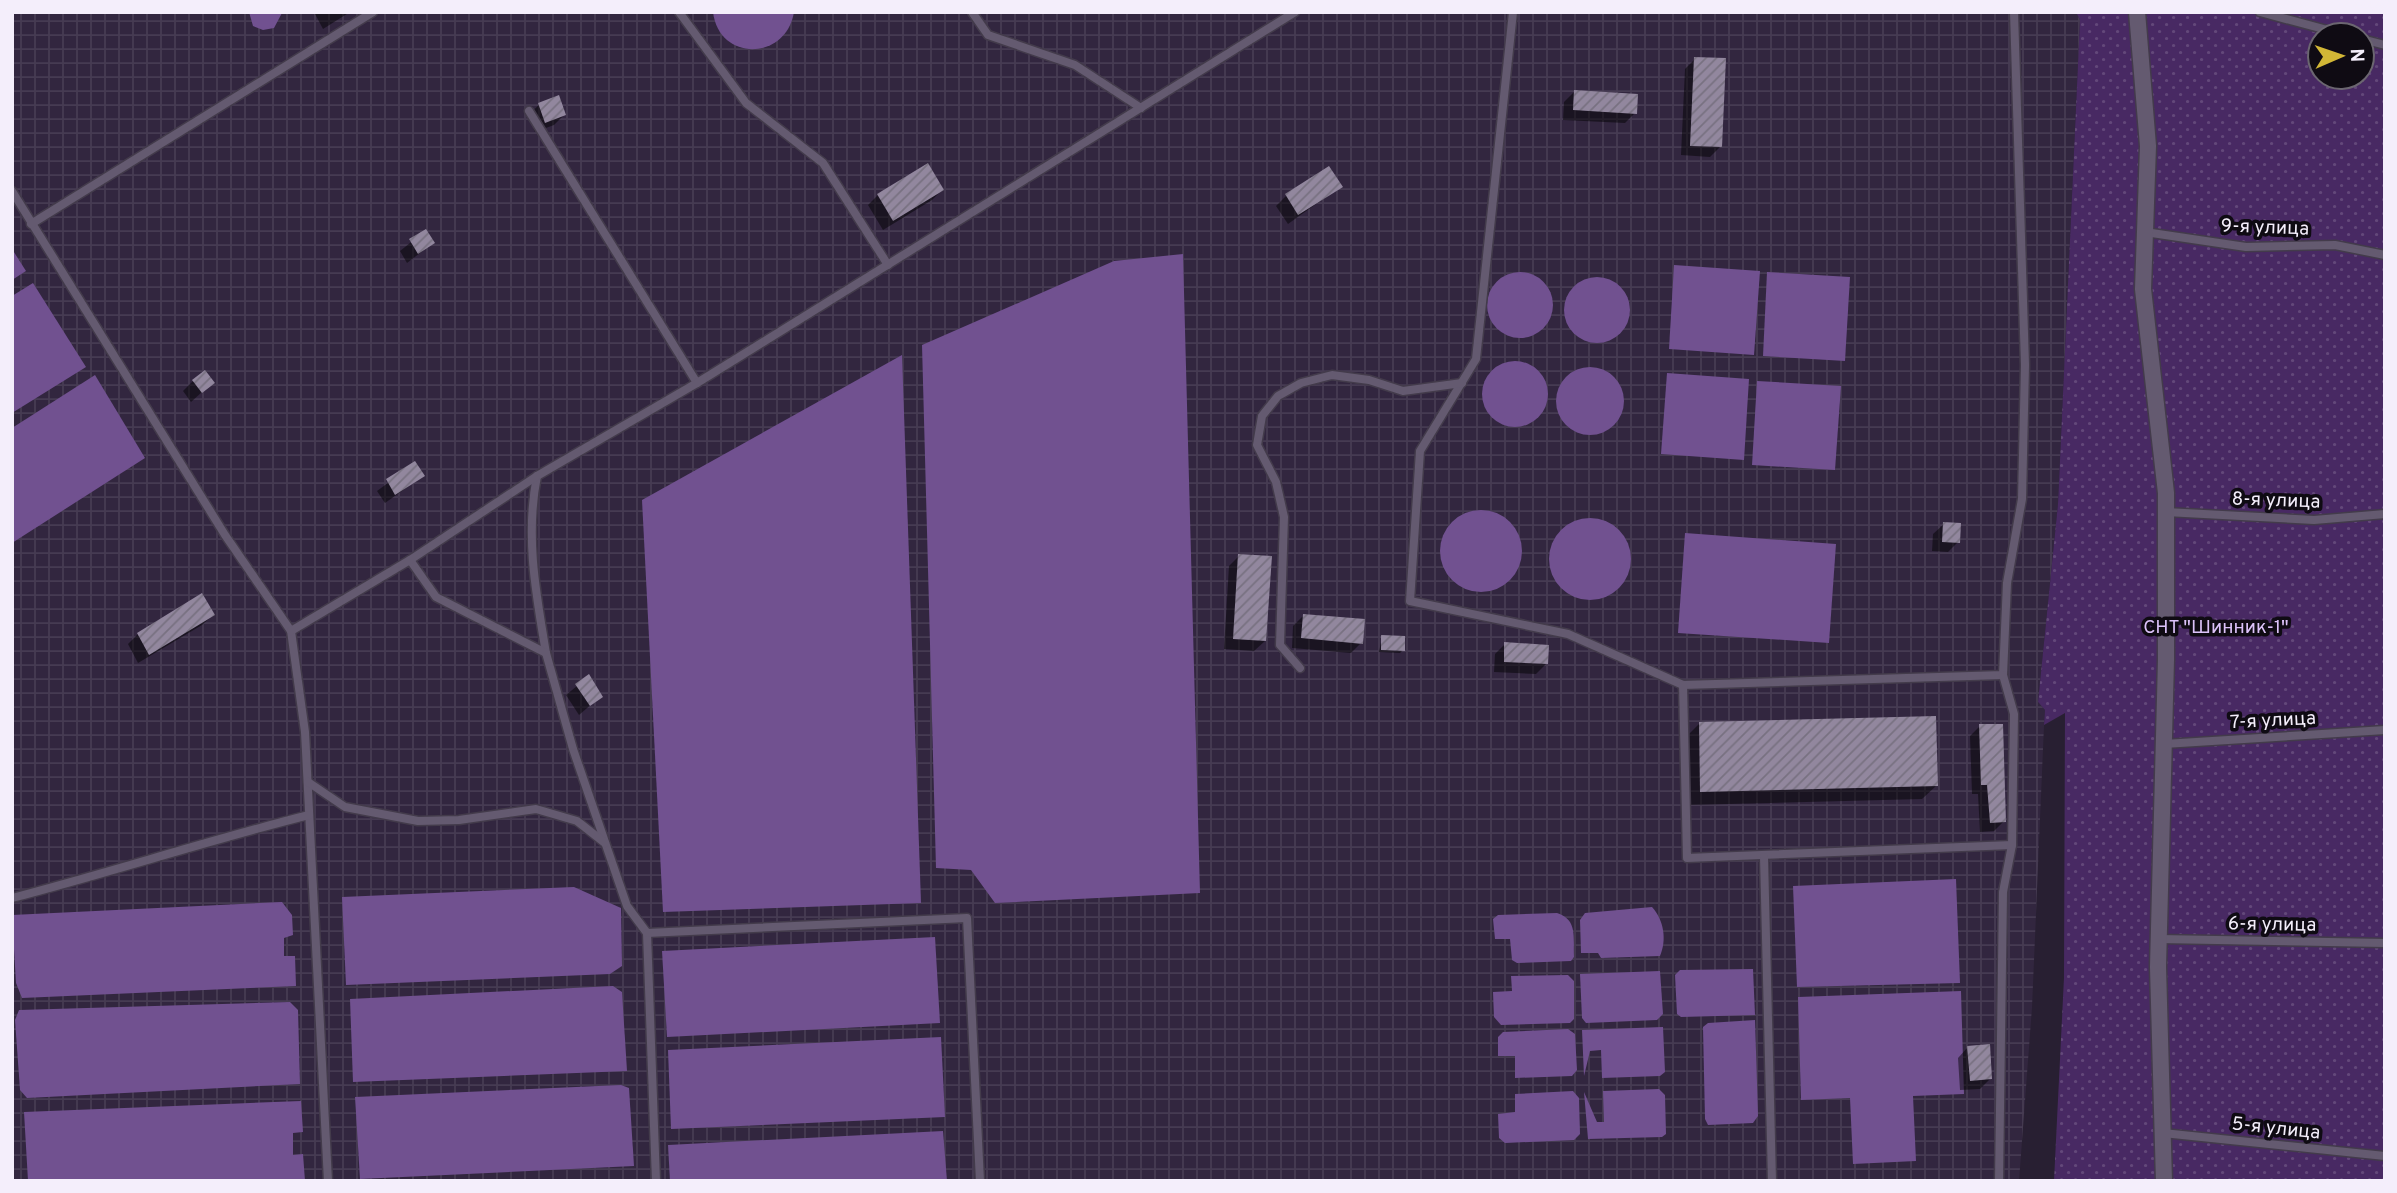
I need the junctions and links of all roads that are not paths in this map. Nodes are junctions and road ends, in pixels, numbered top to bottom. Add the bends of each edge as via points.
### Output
1 (373, 12) edge
2 (679, 12) edge
3 (972, 12) edge
4 (1295, 12) edge
5 (1513, 12) edge
6 (2014, 12) edge
7 (2137, 12) edge
8 (2260, 12) edge
9 (2306, 24) edge
10 (1141, 108) junction
11 (529, 111) dead end
12 (12, 191) edge
13 (31, 223) junction
14 (2145, 232) junction
15 (2385, 255) edge
16 (888, 265) junction
17 (697, 383) junction
18 (1462, 383) junction
19 (537, 476) junction
20 (2166, 512) junction
21 (2385, 514) edge
22 (410, 560) junction
23 (291, 631) junction
24 (546, 653) junction
25 (1300, 668) dead end
26 (2003, 675) junction
27 (1683, 685) junction
28 (2385, 730) edge
29 (2164, 744) junction
30 (308, 782) junction
31 (309, 815) junction
32 (605, 844) junction
33 (2012, 845) junction
34 (1764, 857) junction
35 (12, 898) edge
36 (648, 933) junction
37 (2159, 939) junction
38 (2385, 943) edge
39 (2163, 1133) junction
40 (2385, 1156) edge
41 (328, 1181) edge
42 (656, 1181) edge
43 (980, 1181) edge
44 (1772, 1181) edge
45 (1999, 1181) edge
46 (2164, 1181) edge

1 - 13 lane
2 - 16 lane via 746,103 823,163
3 - 10 lane via 988,35 1075,65
4 - 10 lane
5 - 18 lane via 1476,359
6 - 26 lane via 2025,365 2022,499 2007,583
7 - 14 street via 2148,146
8 - 9 lane
10 - 16 lane
11 - 17 lane
12 - 13 lane
13 - 23 lane via 225,535
14 - 15 lane, 9-я улица via 2246,247 2335,245
14 - 20 street via 2143,289
16 - 17 lane
17 - 19 lane
18 - 25 lane via 1403,391 1332,375 1301,383 1278,396 1262,416 1257,445 1276,482 1284,517 1280,645
18 - 27 lane via 1420,451 1410,600 1568,634
19 - 22 lane
19 - 24 lane via 530,507 531,556
20 - 21 lane, 8-я улица via 2314,520
20 - 29 street
22 - 23 lane
22 - 24 lane via 436,597
23 - 30 lane
24 - 32 lane
26 - 27 lane
26 - 33 lane via 2014,714
27 - 34 lane via 1688,858
28 - 29 lane, 7-я улица
29 - 37 street
30 - 31 lane
30 - 32 lane via 345,807 418,821 536,808 577,821
31 - 35 lane
31 - 41 lane
32 - 36 lane via 627,906
33 - 34 lane
33 - 45 lane via 2003,892
34 - 44 lane
36 - 42 lane
36 - 43 lane via 967,918
37 - 38 lane, 6-я улица
37 - 39 street
39 - 40 lane, 5-я улица
39 - 46 street

